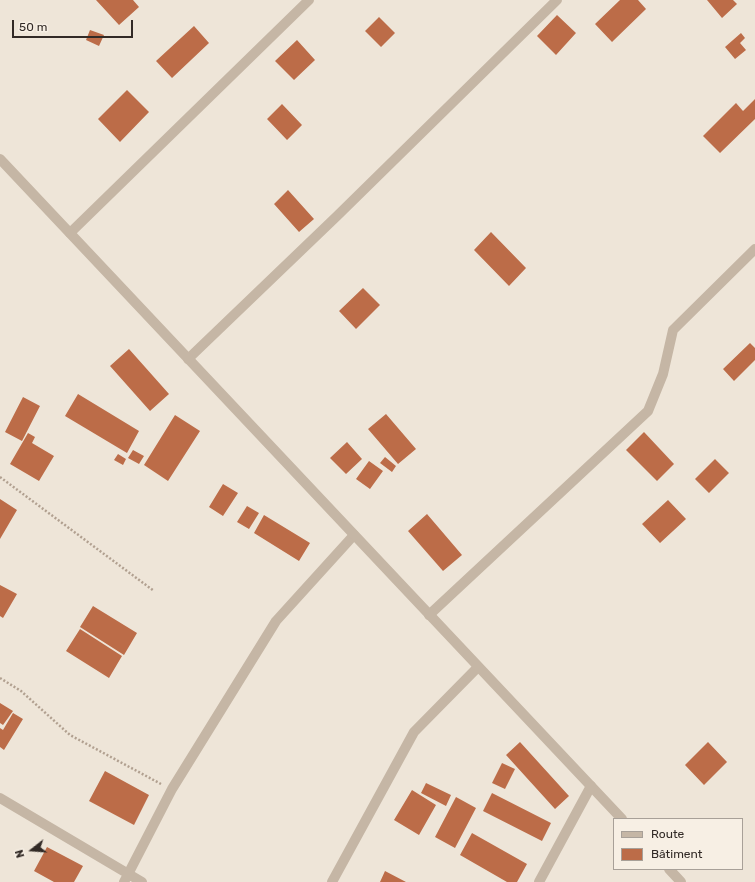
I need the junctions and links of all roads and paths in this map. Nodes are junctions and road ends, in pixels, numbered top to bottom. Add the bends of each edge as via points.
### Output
1 (309, 0) edge
2 (557, 0) edge
3 (0, 159) edge
4 (70, 233) junction
5 (755, 249) edge
6 (188, 359) junction
7 (0, 477) edge
8 (354, 535) junction
9 (154, 591) dead end
10 (429, 615) junction
11 (478, 667) junction
12 (0, 678) edge
13 (591, 786) junction
14 (172, 790) junction
15 (0, 798) edge
16 (621, 818) edge
17 (670, 870) edge
18 (126, 878) edge
19 (142, 882) edge
20 (332, 882) edge
21 (539, 882) edge
22 (681, 882) edge

1 - 4 street
2 - 6 street
3 - 4 street
4 - 6 street
5 - 10 street via 673,330 663,374 648,411
6 - 8 street
7 - 9 path
8 - 10 street
8 - 14 street via 276,621
10 - 11 street
11 - 13 street
11 - 20 street via 414,732
12 - 14 path via 21,691 70,735
13 - 16 street
13 - 21 street
14 - 18 street
15 - 18 street
17 - 22 street
18 - 19 street

